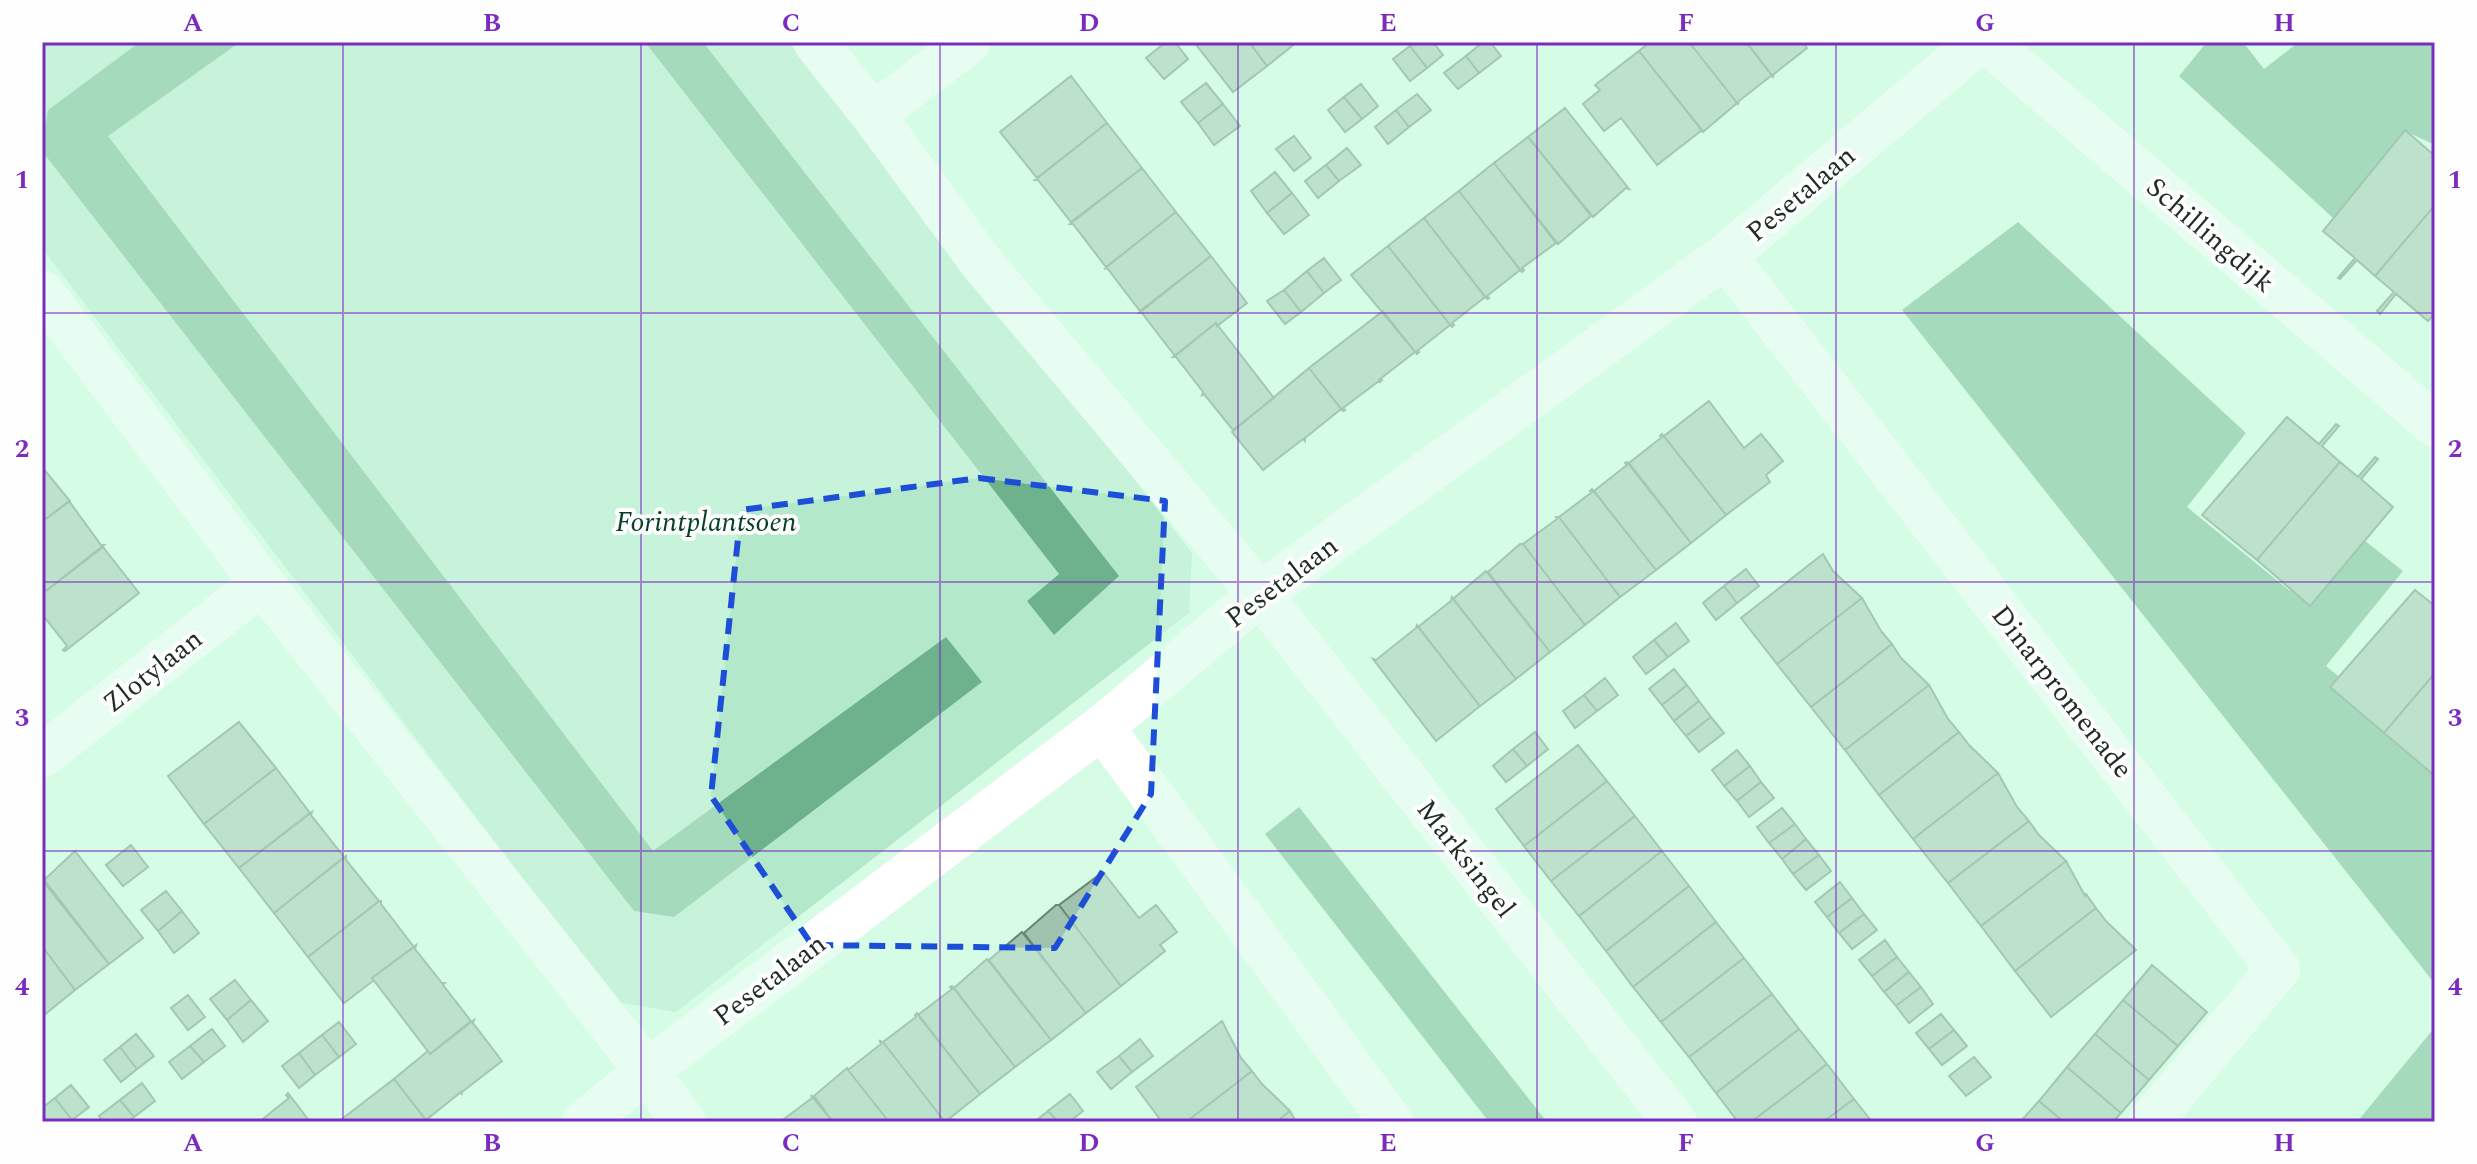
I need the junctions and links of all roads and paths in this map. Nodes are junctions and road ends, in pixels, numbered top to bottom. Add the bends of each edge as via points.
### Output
1 (815, 42) edge
2 (969, 42) edge
3 (1979, 42) edge
4 (1987, 42) edge
5 (873, 115) junction
6 (1725, 256) junction
7 (42, 292) edge
8 (2435, 425) edge
9 (262, 583) junction
10 (1260, 594) junction
11 (1102, 727) junction
12 (42, 756) edge
13 (647, 1071) junction
14 (584, 1122) edge
15 (684, 1122) edge
16 (1391, 1122) edge
17 (1675, 1122) edge
18 (2150, 1122) edge

1 - 5 street
2 - 5 street
3 - 6 street, Pesetalaan
4 - 8 street, Schillingdijk
5 - 10 street via 981,262
6 - 10 street, Pesetalaan
6 - 18 street, Dinarpromenade via 2278,969
7 - 9 street
9 - 12 street, Zlotylaan
9 - 13 street
10 - 11 street, Pesetalaan
10 - 17 street, Marksingel
11 - 13 street, Pesetalaan
11 - 16 street
13 - 14 street, Pesetalaan
13 - 15 street

